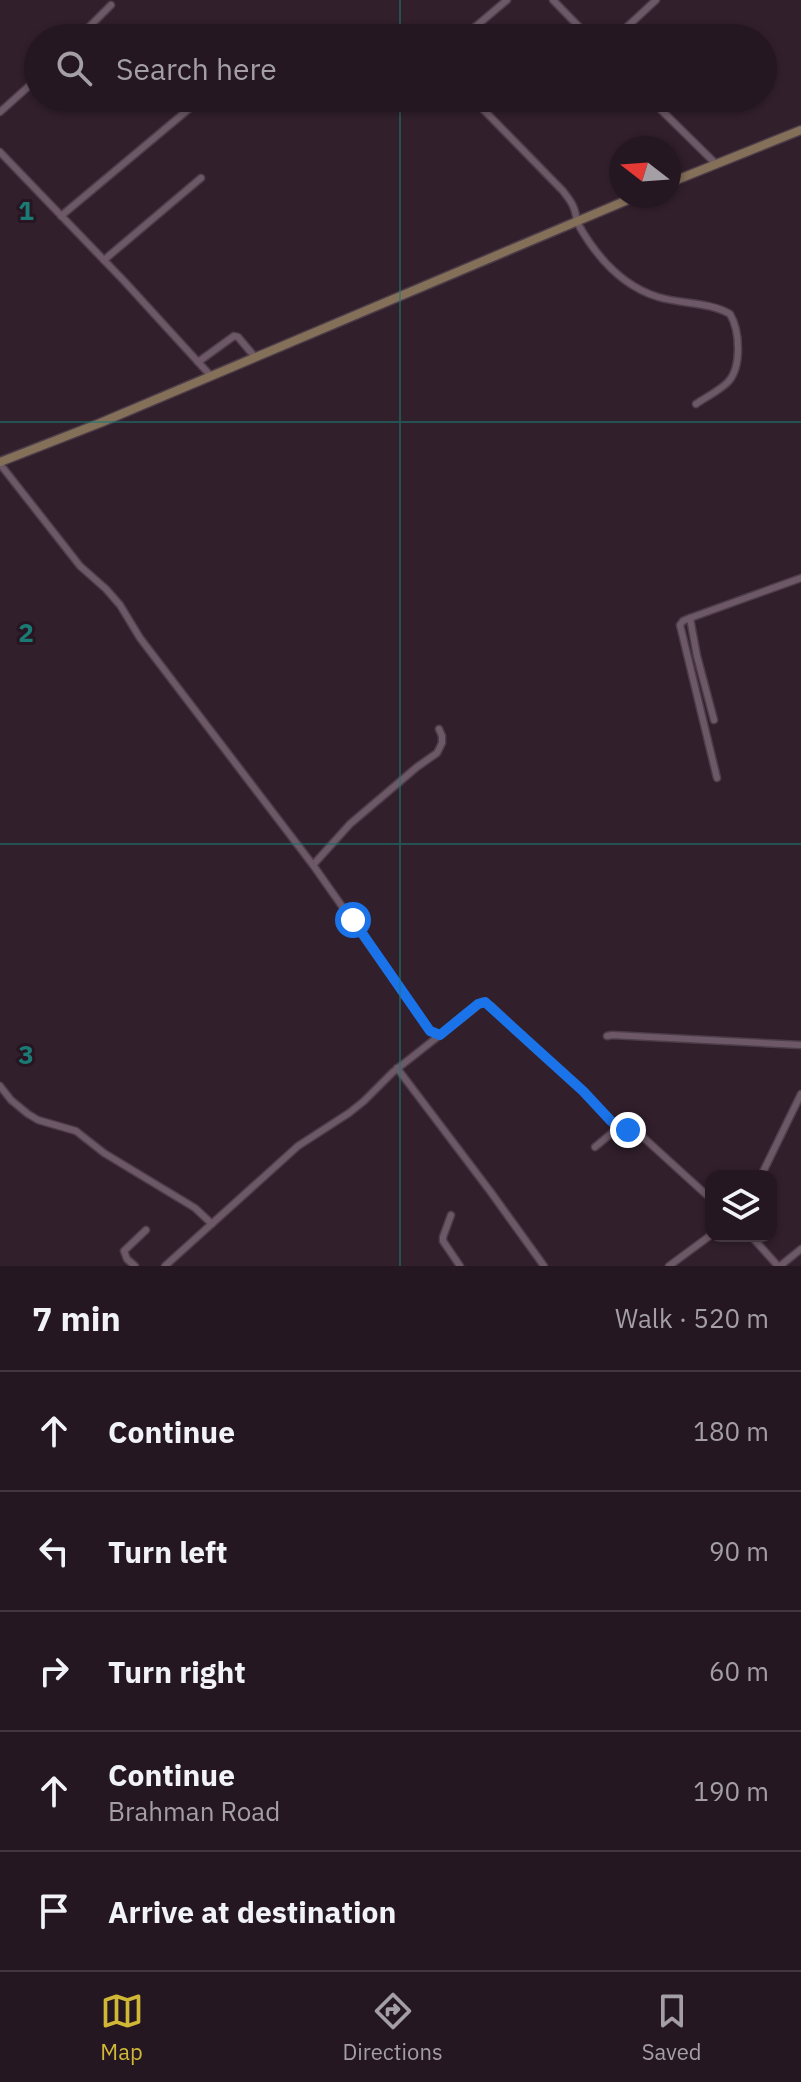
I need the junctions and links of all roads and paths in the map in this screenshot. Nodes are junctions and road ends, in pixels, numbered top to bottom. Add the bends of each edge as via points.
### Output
1 (507, 0) edge
2 (553, 0) edge
3 (656, 0) edge
4 (111, 5) dead end
5 (92, 24) edge
6 (479, 24) edge
7 (576, 24) edge
8 (630, 24) edge
9 (24, 91) edge
10 (0, 112) edge
11 (185, 112) edge
12 (486, 112) edge
13 (663, 112) edge
14 (801, 130) edge
15 (0, 152) edge
16 (715, 163) junction
17 (201, 178) dead end
18 (681, 178) edge
19 (609, 208) edge
20 (61, 216) junction
21 (577, 221) junction
22 (104, 260) junction
23 (255, 357) junction
24 (198, 362) junction
25 (210, 375) junction
26 (696, 404) dead end
27 (0, 463) edge
28 (801, 578) edge
29 (690, 618) junction
30 (714, 720) dead end
31 (439, 729) dead end
32 (717, 778) dead end
33 (313, 865) junction
34 (430, 1031) junction
35 (440, 1035) junction
36 (609, 1036) dead end
37 (430, 1043) junction
38 (801, 1045) edge
39 (397, 1068) junction
40 (0, 1086) edge
41 (801, 1094) edge
42 (619, 1127) junction
43 (595, 1147) dead end
44 (764, 1170) edge
45 (705, 1194) edge
46 (451, 1215) dead end
47 (212, 1224) junction
48 (146, 1230) dead end
49 (705, 1239) edge
50 (757, 1242) edge
51 (801, 1249) edge
52 (135, 1266) edge
53 (165, 1266) edge
54 (460, 1266) edge
55 (544, 1266) edge
56 (669, 1266) edge
57 (779, 1266) edge

1 - 6 street
2 - 7 street
3 - 8 street
4 - 5 street
9 - 10 street
11 - 20 street
12 - 21 street via 563,191
13 - 16 street
14 - 16 street
15 - 20 street
16 - 18 street
17 - 22 street
19 - 21 street
20 - 22 street
21 - 23 street
21 - 26 street via 606,264 640,290 730,314 737,339 733,375
22 - 24 street
23 - 24 street via 234,336
23 - 25 street
24 - 25 street
25 - 27 street
27 - 33 street via 80,566 120,605
28 - 29 street
29 - 30 street
29 - 32 street via 680,625
31 - 33 street via 442,743 437,753 350,824
33 - 34 street
34 - 35 street
34 - 37 street
35 - 37 street
35 - 42 street via 482,1002 491,1006
36 - 38 street
37 - 39 street
39 - 47 street via 349,1113 298,1146
39 - 55 street
40 - 47 street via 28,1114 76,1131
41 - 44 street
42 - 43 street
42 - 45 street via 644,1138
46 - 54 street via 443,1241
47 - 53 street
48 - 52 street via 124,1251
49 - 56 street
50 - 57 street
51 - 57 street

